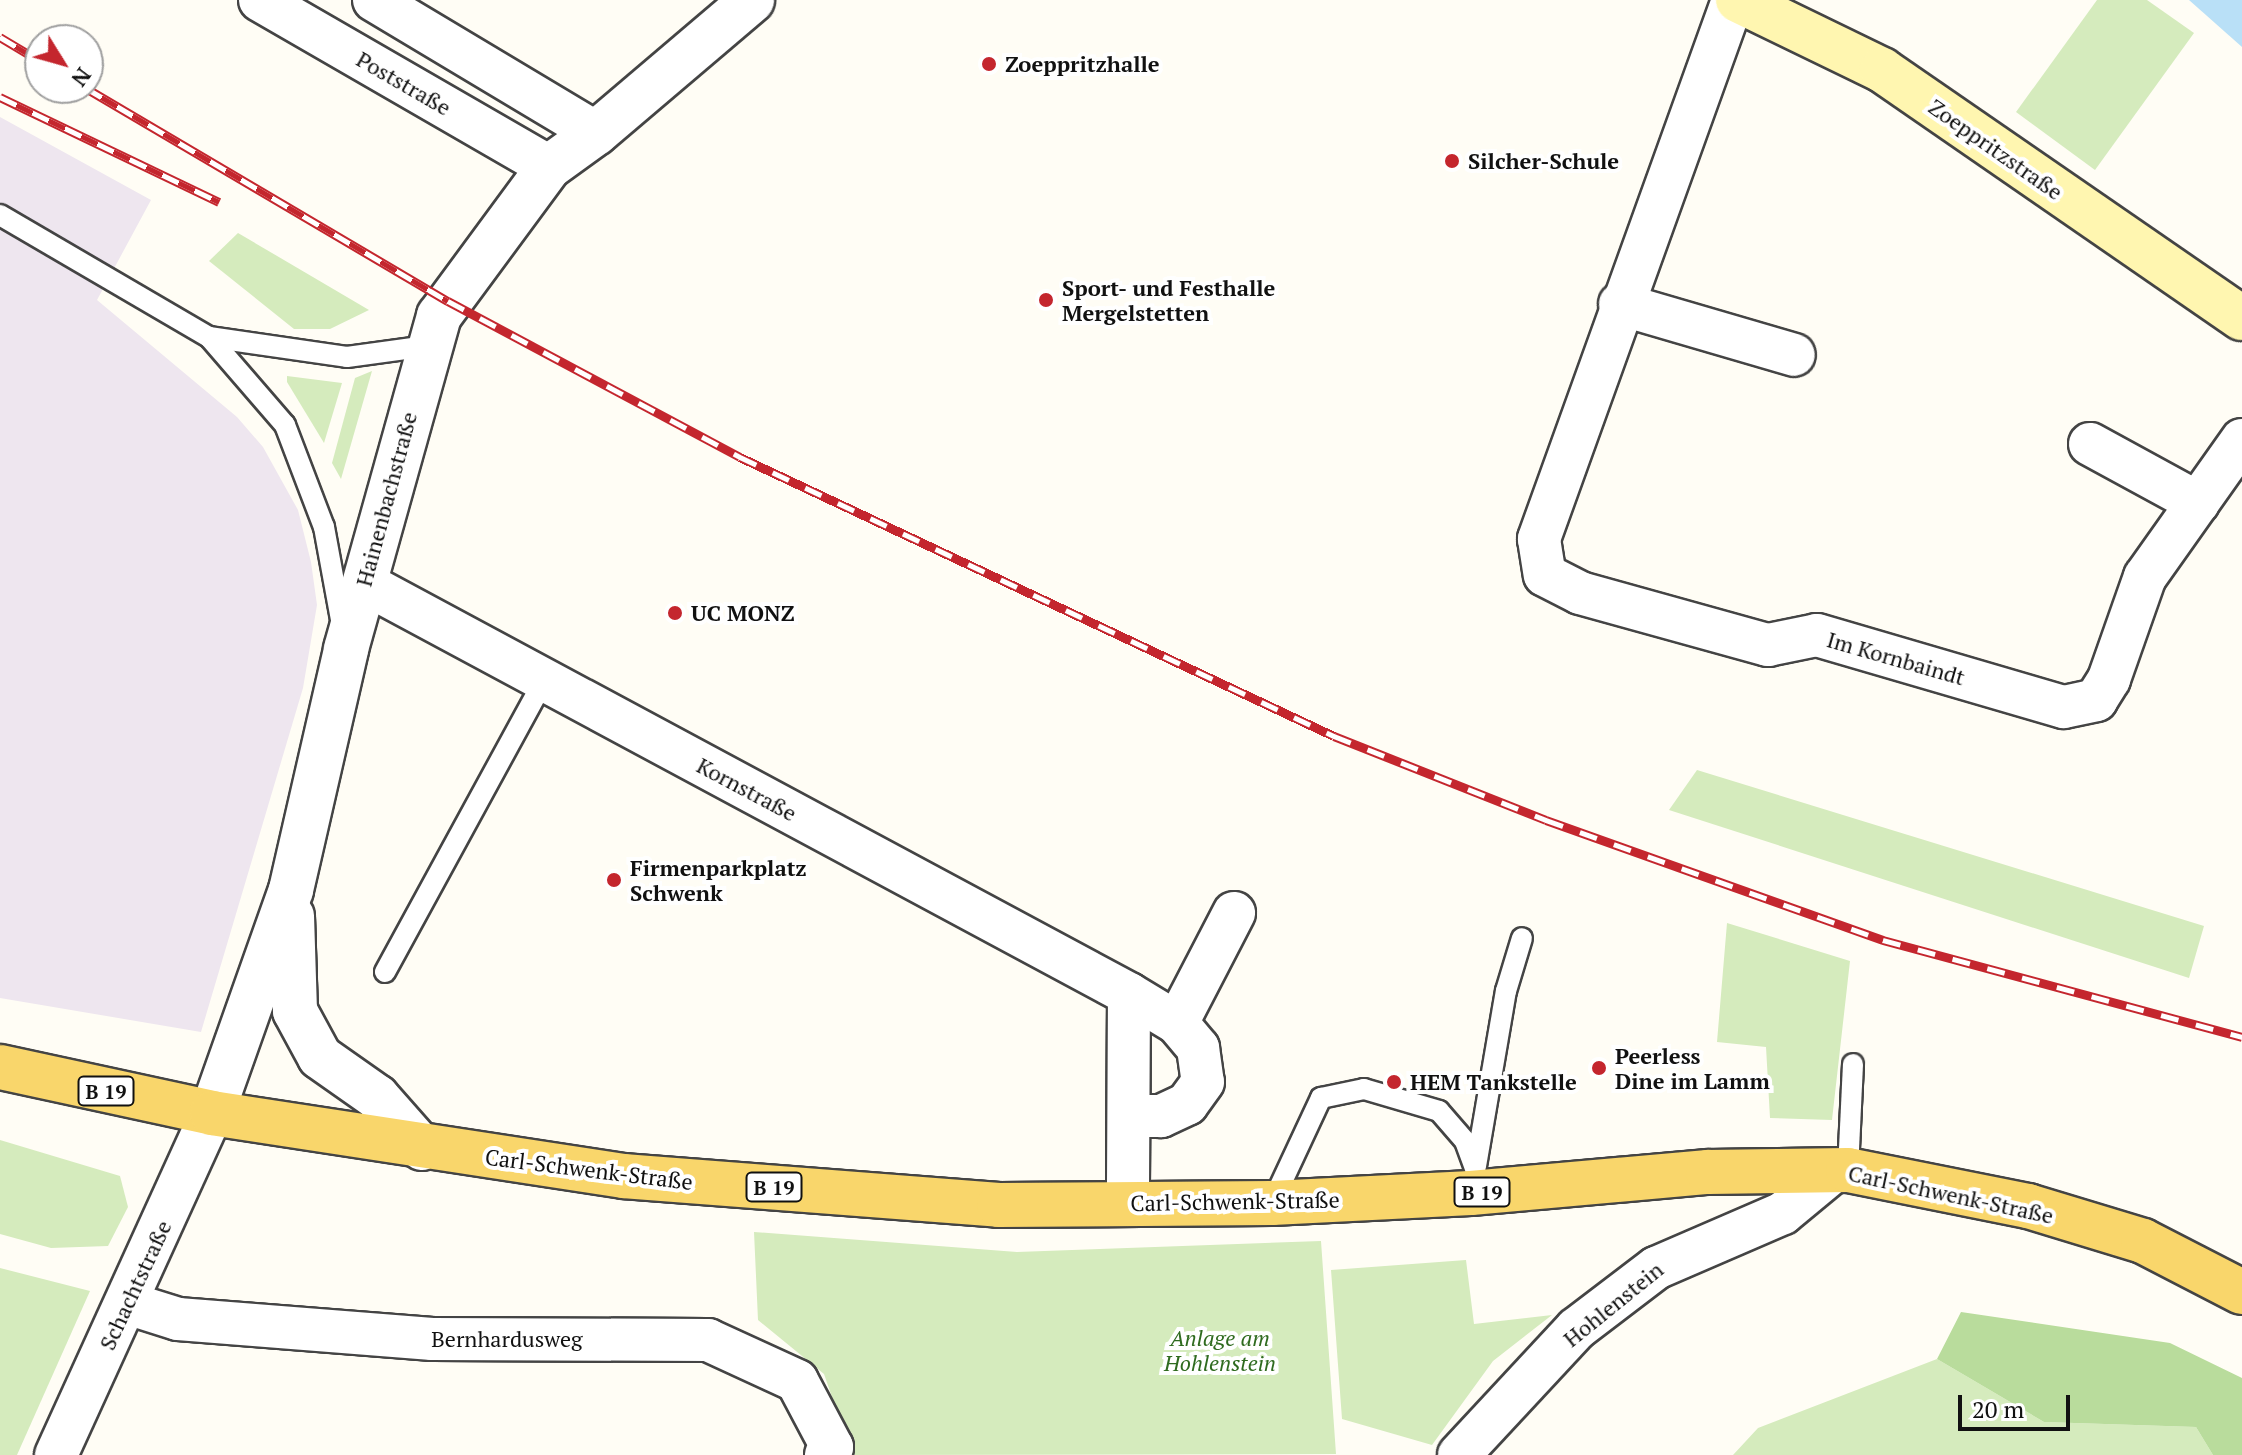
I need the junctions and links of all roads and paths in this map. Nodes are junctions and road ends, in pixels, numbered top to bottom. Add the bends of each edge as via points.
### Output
1 (260, 0) edge
2 (374, 0) edge
3 (752, 0) edge
4 (1754, 4) edge
5 (596, 133) junction
6 (549, 167) junction
7 (0, 215) edge
8 (1620, 304) junction
9 (2242, 318) edge
10 (209, 337) junction
11 (427, 346) junction
12 (1794, 355) dead end
13 (2242, 440) edge
14 (2090, 444) dead end
15 (2198, 503) junction
16 (364, 583) junction
17 (346, 649) junction
18 (544, 680) junction
19 (291, 890) junction
20 (1234, 913) dead end
21 (1522, 938) dead end
22 (385, 972) dead end
23 (1129, 994) junction
24 (1177, 1023) junction
25 (1853, 1064) dead end
26 (0, 1067) edge
27 (212, 1113) junction
28 (1131, 1116) junction
29 (422, 1148) junction
30 (1829, 1179) junction
31 (1473, 1181) junction
32 (1128, 1203) junction
33 (1272, 1203) junction
34 (2240, 1284) edge
35 (127, 1303) junction
36 (56, 1455) edge
37 (826, 1455) edge
38 (1459, 1455) edge

1 - 6 street, Poststraße
2 - 5 street
3 - 5 street, Hainenbachstraße
4 - 8 street, Im Kornbaindt
4 - 9 main road, Zoeppritzstraße via 1882,70
5 - 6 street, Hainenbachstraße
6 - 11 street, Hainenbachstraße via 448,301
7 - 10 lane
8 - 12 street
8 - 15 street, Im Kornbaindt via 1539,539 1545,575 1580,593 1768,645 1817,635 2064,707 2096,700 2109,679 2145,577
10 - 11 lane via 347,357
10 - 17 lane via 285,425 324,527
11 - 16 street, Hainenbachstraße
13 - 15 street, Im Kornbaindt
14 - 15 street
16 - 17 street, Hainenbachstraße
16 - 18 street, Kornstraße
17 - 19 street, Hainenbachstraße
18 - 22 lane
18 - 23 street, Kornstraße
19 - 27 street, Hainenbachstraße
19 - 29 street via 295,1011 320,1057 377,1097
20 - 24 street
21 - 31 lane via 1506,991
23 - 24 street, Kornstraße
23 - 28 street
24 - 28 street, Kornstraße via 1198,1048 1203,1082 1187,1104 1161,1116
25 - 30 lane
26 - 27 main road, B 19
27 - 29 main road, Carl-Schwenk-Straße / B 19
27 - 35 street, Schachtstraße
28 - 32 street
29 - 32 main road, Carl-Schwenk-Straße / B 19 via 650,1178 999,1205
30 - 31 main road, Carl-Schwenk-Straße / B 19
30 - 34 main road, Carl-Schwenk-Straße / B 19 via 2028,1206 2143,1241
30 - 38 street, Hohlenstein via 1783,1213 1656,1268 1576,1329
31 - 33 main road, Carl-Schwenk-Straße / B 19
31 - 33 lane via 1465,1141 1439,1111 1364,1089 1321,1098
32 - 33 main road, Carl-Schwenk-Straße / B 19
35 - 36 street, Schachtstraße
35 - 37 street, Bernhardusweg via 178,1319 432,1339 708,1340 797,1381 832,1447

